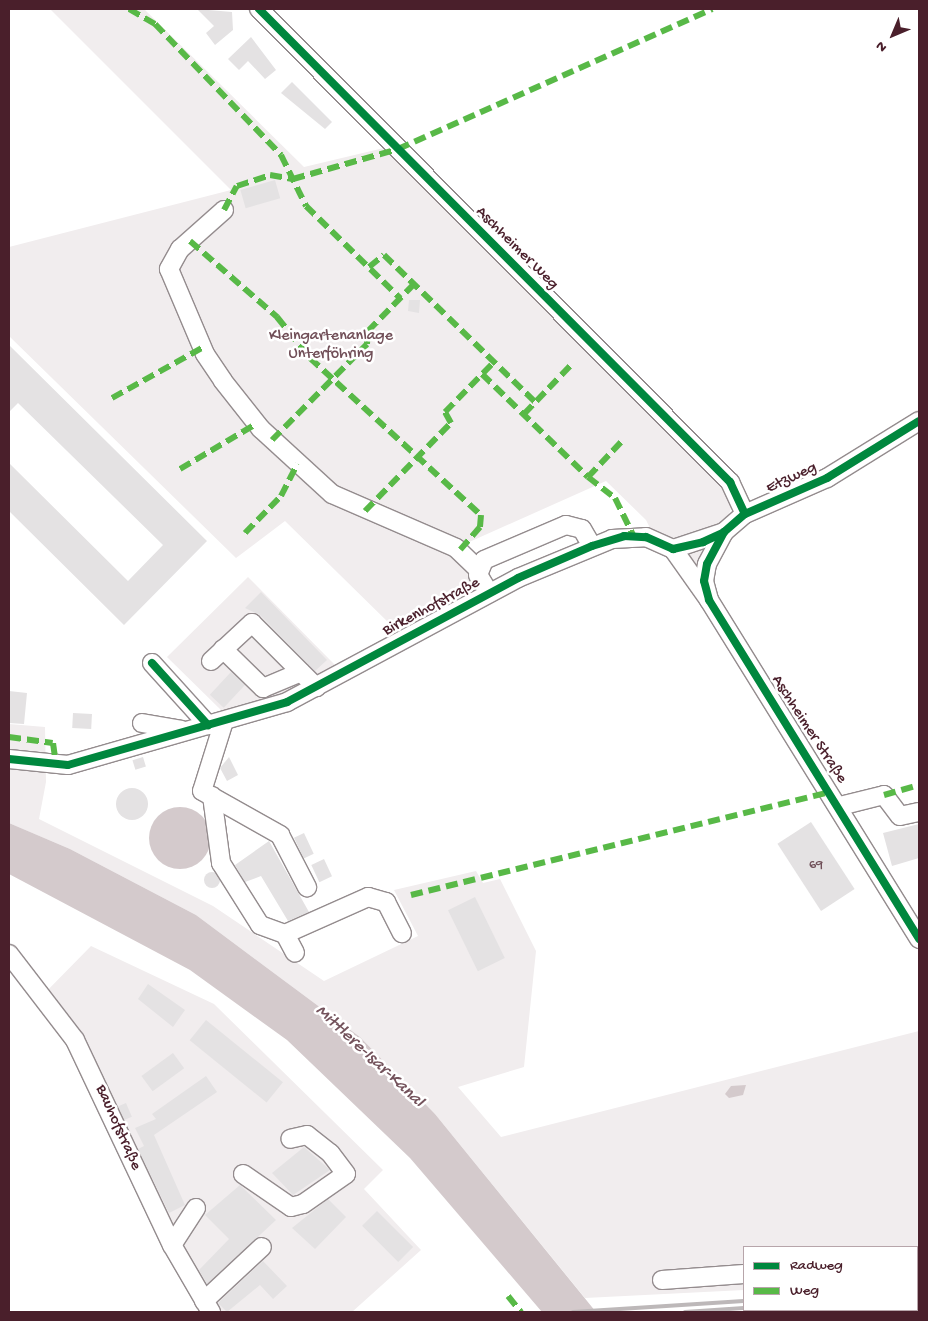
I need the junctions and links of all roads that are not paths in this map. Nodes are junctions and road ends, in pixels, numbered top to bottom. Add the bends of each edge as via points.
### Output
1 (259, 9) edge
2 (224, 210) dead end
3 (919, 421) edge
4 (745, 514) junction
5 (724, 532) junction
6 (592, 546) junction
7 (673, 548) junction
8 (477, 568) junction
9 (489, 593) junction
10 (709, 600) junction
11 (152, 663) dead end
12 (301, 672) junction
13 (316, 687) junction
14 (142, 723) dead end
15 (216, 723) junction
16 (186, 731) junction
17 (9, 759) edge
18 (212, 796) junction
19 (840, 806) junction
20 (919, 812) edge
21 (307, 887) dead end
22 (402, 933) dead end
23 (285, 934) junction
24 (919, 939) edge
25 (295, 953) dead end
26 (9, 954) edge
27 (290, 1139) dead end
28 (243, 1174) dead end
29 (196, 1208) dead end
30 (172, 1245) junction
31 (262, 1248) dead end
32 (743, 1274) edge
33 (662, 1280) dead end
34 (207, 1306) edge

1 - 4 street, Aschheimer Weg via 730,482
2 - 8 street via 180,250 169,269 202,348 223,381 262,430 332,494 456,548
3 - 4 street, Etzweg via 827,478
4 - 5 street, Etzweg
5 - 7 street, Etzweg
5 - 10 street, Aschheimer Straße via 707,564 704,581
6 - 7 street, Birkenhofstraße via 624,536 646,537
6 - 8 street via 582,529 566,525 484,560
6 - 9 street, Birkenhofstraße
7 - 10 street
8 - 9 street
9 - 13 street, Birkenhofstraße
10 - 19 street, Aschheimer Straße
11 - 15 street
12 - 12 street via 252,623 217,655 263,688
12 - 13 street
13 - 15 street, Birkenhofstraße via 287,702
14 - 16 street
15 - 16 street, Birkenhofstraße
15 - 18 street via 202,791
16 - 17 street, Birkenhofstraße via 68,765
18 - 21 street via 280,835
18 - 23 street via 222,863 242,903 260,925
19 - 20 street via 884,795 900,816
19 - 24 street, Aschheimer Straße
22 - 23 street via 386,902 368,897
23 - 25 street
26 - 30 street, Bauhofstraße via 75,1040
27 - 28 street via 307,1135 330,1153 346,1174 304,1204 291,1206
29 - 30 street
30 - 34 street, Bauhofstraße
31 - 34 street
32 - 33 street

